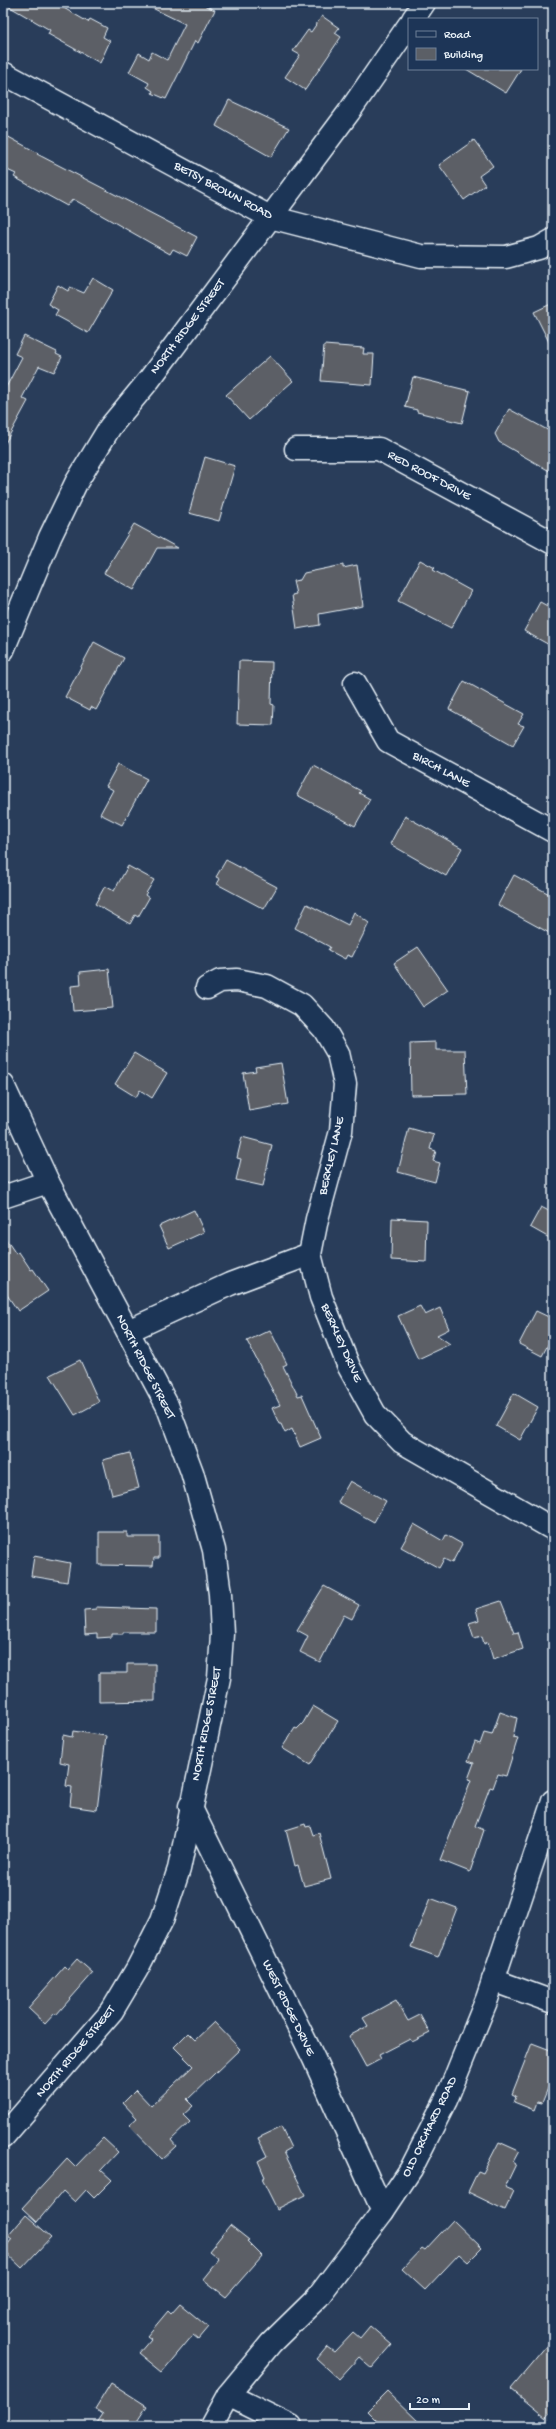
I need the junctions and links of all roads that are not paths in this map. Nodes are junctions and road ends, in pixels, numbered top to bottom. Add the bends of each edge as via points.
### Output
1 (424, 3) edge
2 (414, 18) edge
3 (408, 26) edge
4 (3, 73) edge
5 (270, 217) junction
6 (553, 240) edge
7 (296, 448) dead end
8 (553, 543) edge
9 (3, 650) edge
10 (355, 683) dead end
11 (553, 831) edge
12 (207, 988) dead end
13 (3, 1085) edge
14 (48, 1182) junction
15 (3, 1197) edge
16 (310, 1254) junction
17 (128, 1331) junction
18 (553, 1529) edge
19 (553, 1801) edge
20 (190, 1806) junction
21 (493, 1980) junction
22 (553, 2002) edge
23 (3, 2137) edge
24 (383, 2211) junction
25 (228, 2395) junction
26 (211, 2426) edge
27 (292, 2426) edge

1 - 2 street
3 - 5 street, NORTH RIDGE STREET via 349,112
4 - 5 street, BETSY BROWN ROAD
5 - 6 street, BETSY BROWN ROAD via 421,256 506,257 539,248
5 - 9 street, NORTH RIDGE STREET via 102,439 76,483 50,537
7 - 8 street, RED ROOF DRIVE via 379,449
10 - 11 street, BIRCH LANE via 388,741
12 - 16 street, BERKLEY LANE via 220,981 237,980 267,986 302,1005 324,1029 338,1053 345,1084 340,1131
13 - 14 street, NORTH RIDGE STREET
14 - 15 street
14 - 17 street, NORTH RIDGE STREET
16 - 17 street via 230,1284
16 - 18 street, BERKLEY DRIVE via 321,1298 349,1367 375,1414 402,1442
17 - 20 street, NORTH RIDGE STREET via 167,1405 192,1472 214,1550 220,1594 222,1634 219,1678
19 - 21 street, OLD ORCHARD ROAD
20 - 23 street, NORTH RIDGE STREET via 179,1869 165,1912 137,1969 112,2011
20 - 24 street, WEST RIDGE DRIVE via 314,2059
21 - 22 street
21 - 24 street, OLD ORCHARD ROAD via 446,2100 411,2169
24 - 25 street, OLD ORCHARD ROAD via 318,2297 271,2343
25 - 26 street, OLD ORCHARD ROAD
25 - 27 street

